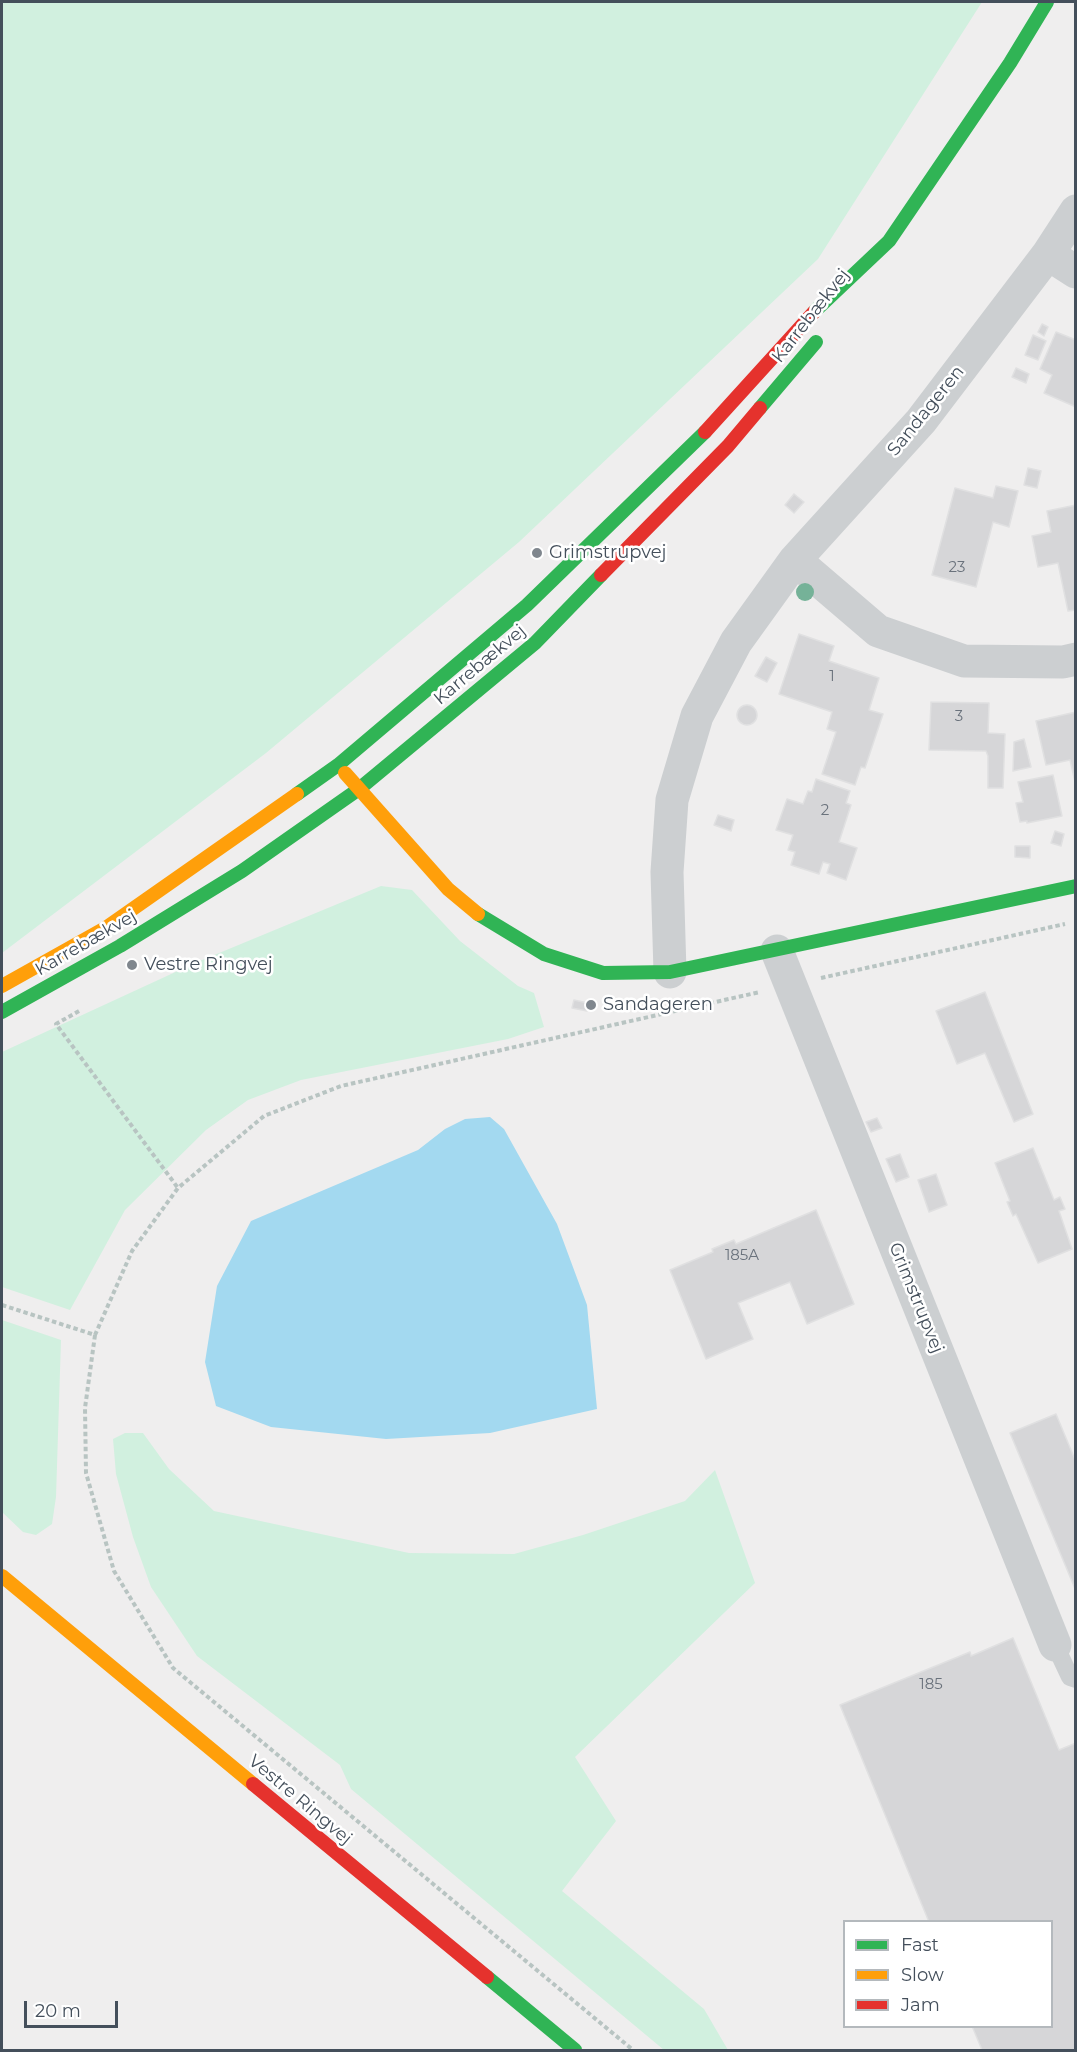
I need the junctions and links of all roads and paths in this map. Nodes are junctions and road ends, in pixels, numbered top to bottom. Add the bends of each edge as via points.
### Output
1 (1047, 2) edge
2 (1076, 211) edge
3 (889, 241) junction
4 (1048, 254) junction
5 (1076, 272) edge
6 (853, 296) dead end
7 (825, 331) dead end
8 (795, 560) junction
9 (1076, 659) edge
10 (338, 765) junction
11 (359, 789) junction
12 (1076, 886) edge
13 (1076, 922) edge
14 (777, 951) junction
15 (670, 972) junction
16 (791, 985) junction
17 (2, 986) edge
18 (79, 1011) dead end
19 (2, 1012) edge
20 (178, 1188) junction
21 (2, 1305) edge
22 (95, 1335) junction
23 (2, 1576) edge
24 (1055, 1645) joint
25 (1076, 1679) edge
26 (575, 2050) edge
27 (633, 2050) edge

1 - 3 street, Karrebækvej
2 - 4 street, Sandageren
3 - 6 street, Karrebækvej
3 - 10 street, Karrebækvej via 828,296 707,430 527,605
4 - 5 street
4 - 8 street, Sandageren via 921,422
7 - 11 street, Karrebækvej via 728,446 535,643
8 - 9 street via 878,631 964,661
8 - 15 street, Sandageren via 736,642 697,716 672,800 667,872
10 - 11 street
10 - 17 street, Karrebækvej via 107,927
11 - 15 street via 448,889 482,916 544,954 603,973
11 - 19 street, Karrebækvej via 242,871
12 - 14 street
13 - 16 path
14 - 15 street
14 - 16 street, Grimstrupvej
16 - 20 path via 341,1086 264,1116
16 - 24 street, Grimstrupvej
18 - 20 path via 56,1024
20 - 22 path via 132,1251
21 - 22 path
22 - 27 path via 85,1408 86,1473 114,1571 173,1668
23 - 26 street, Vestre Ringvej
24 - 25 lane via 1070,1677

